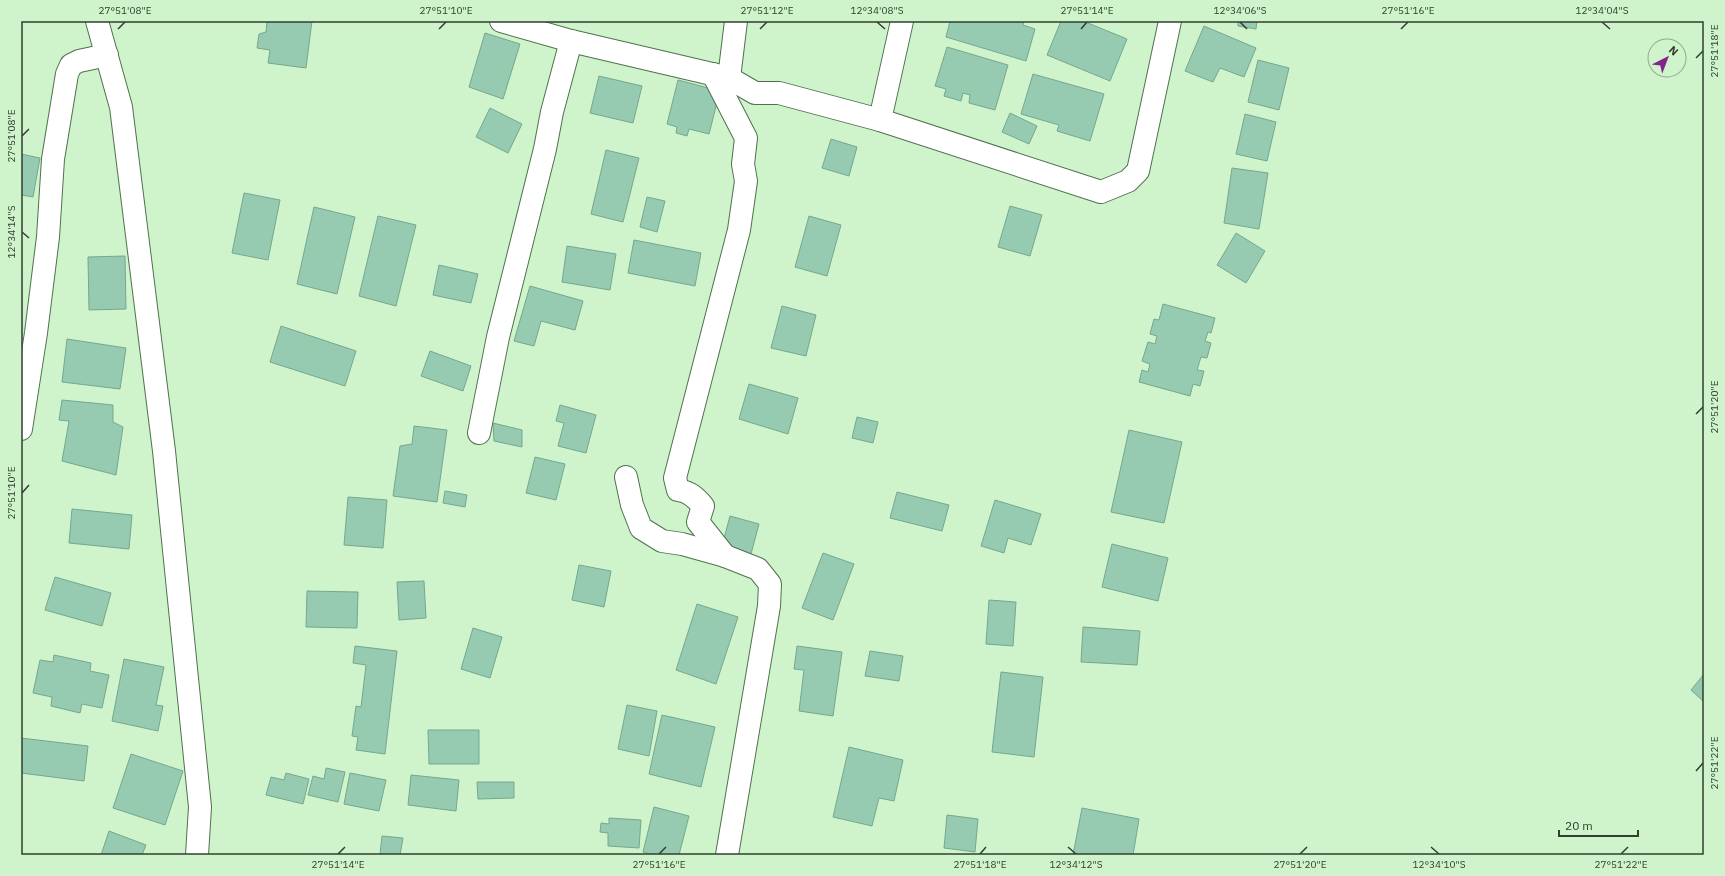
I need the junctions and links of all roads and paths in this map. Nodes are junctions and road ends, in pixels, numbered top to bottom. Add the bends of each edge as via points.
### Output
1 (97, 21) edge
2 (501, 21) edge
3 (736, 21) edge
4 (902, 21) edge
5 (1170, 21) edge
6 (571, 41) junction
7 (106, 55) junction
8 (721, 76) junction
9 (880, 120) junction
10 (21, 429) edge
11 (479, 433) dead end
12 (626, 477) dead end
13 (725, 556) junction
14 (197, 855) edge
15 (727, 855) edge

1 - 7 street
2 - 6 street
3 - 8 street
4 - 9 street
5 - 9 street via 1138,171 1128,182 1101,192
6 - 8 street
6 - 11 street via 498,337
7 - 10 street via 79,61 71,65 67,74 53,158 48,237
7 - 14 street via 121,107 164,451 200,807
8 - 9 street via 755,93 780,93
8 - 13 street via 746,138 743,164 746,181 739,230 675,478 678,490 696,497 703,506 698,522
12 - 13 street via 632,505 642,528 662,541
13 - 15 street via 758,569 770,584 769,606

